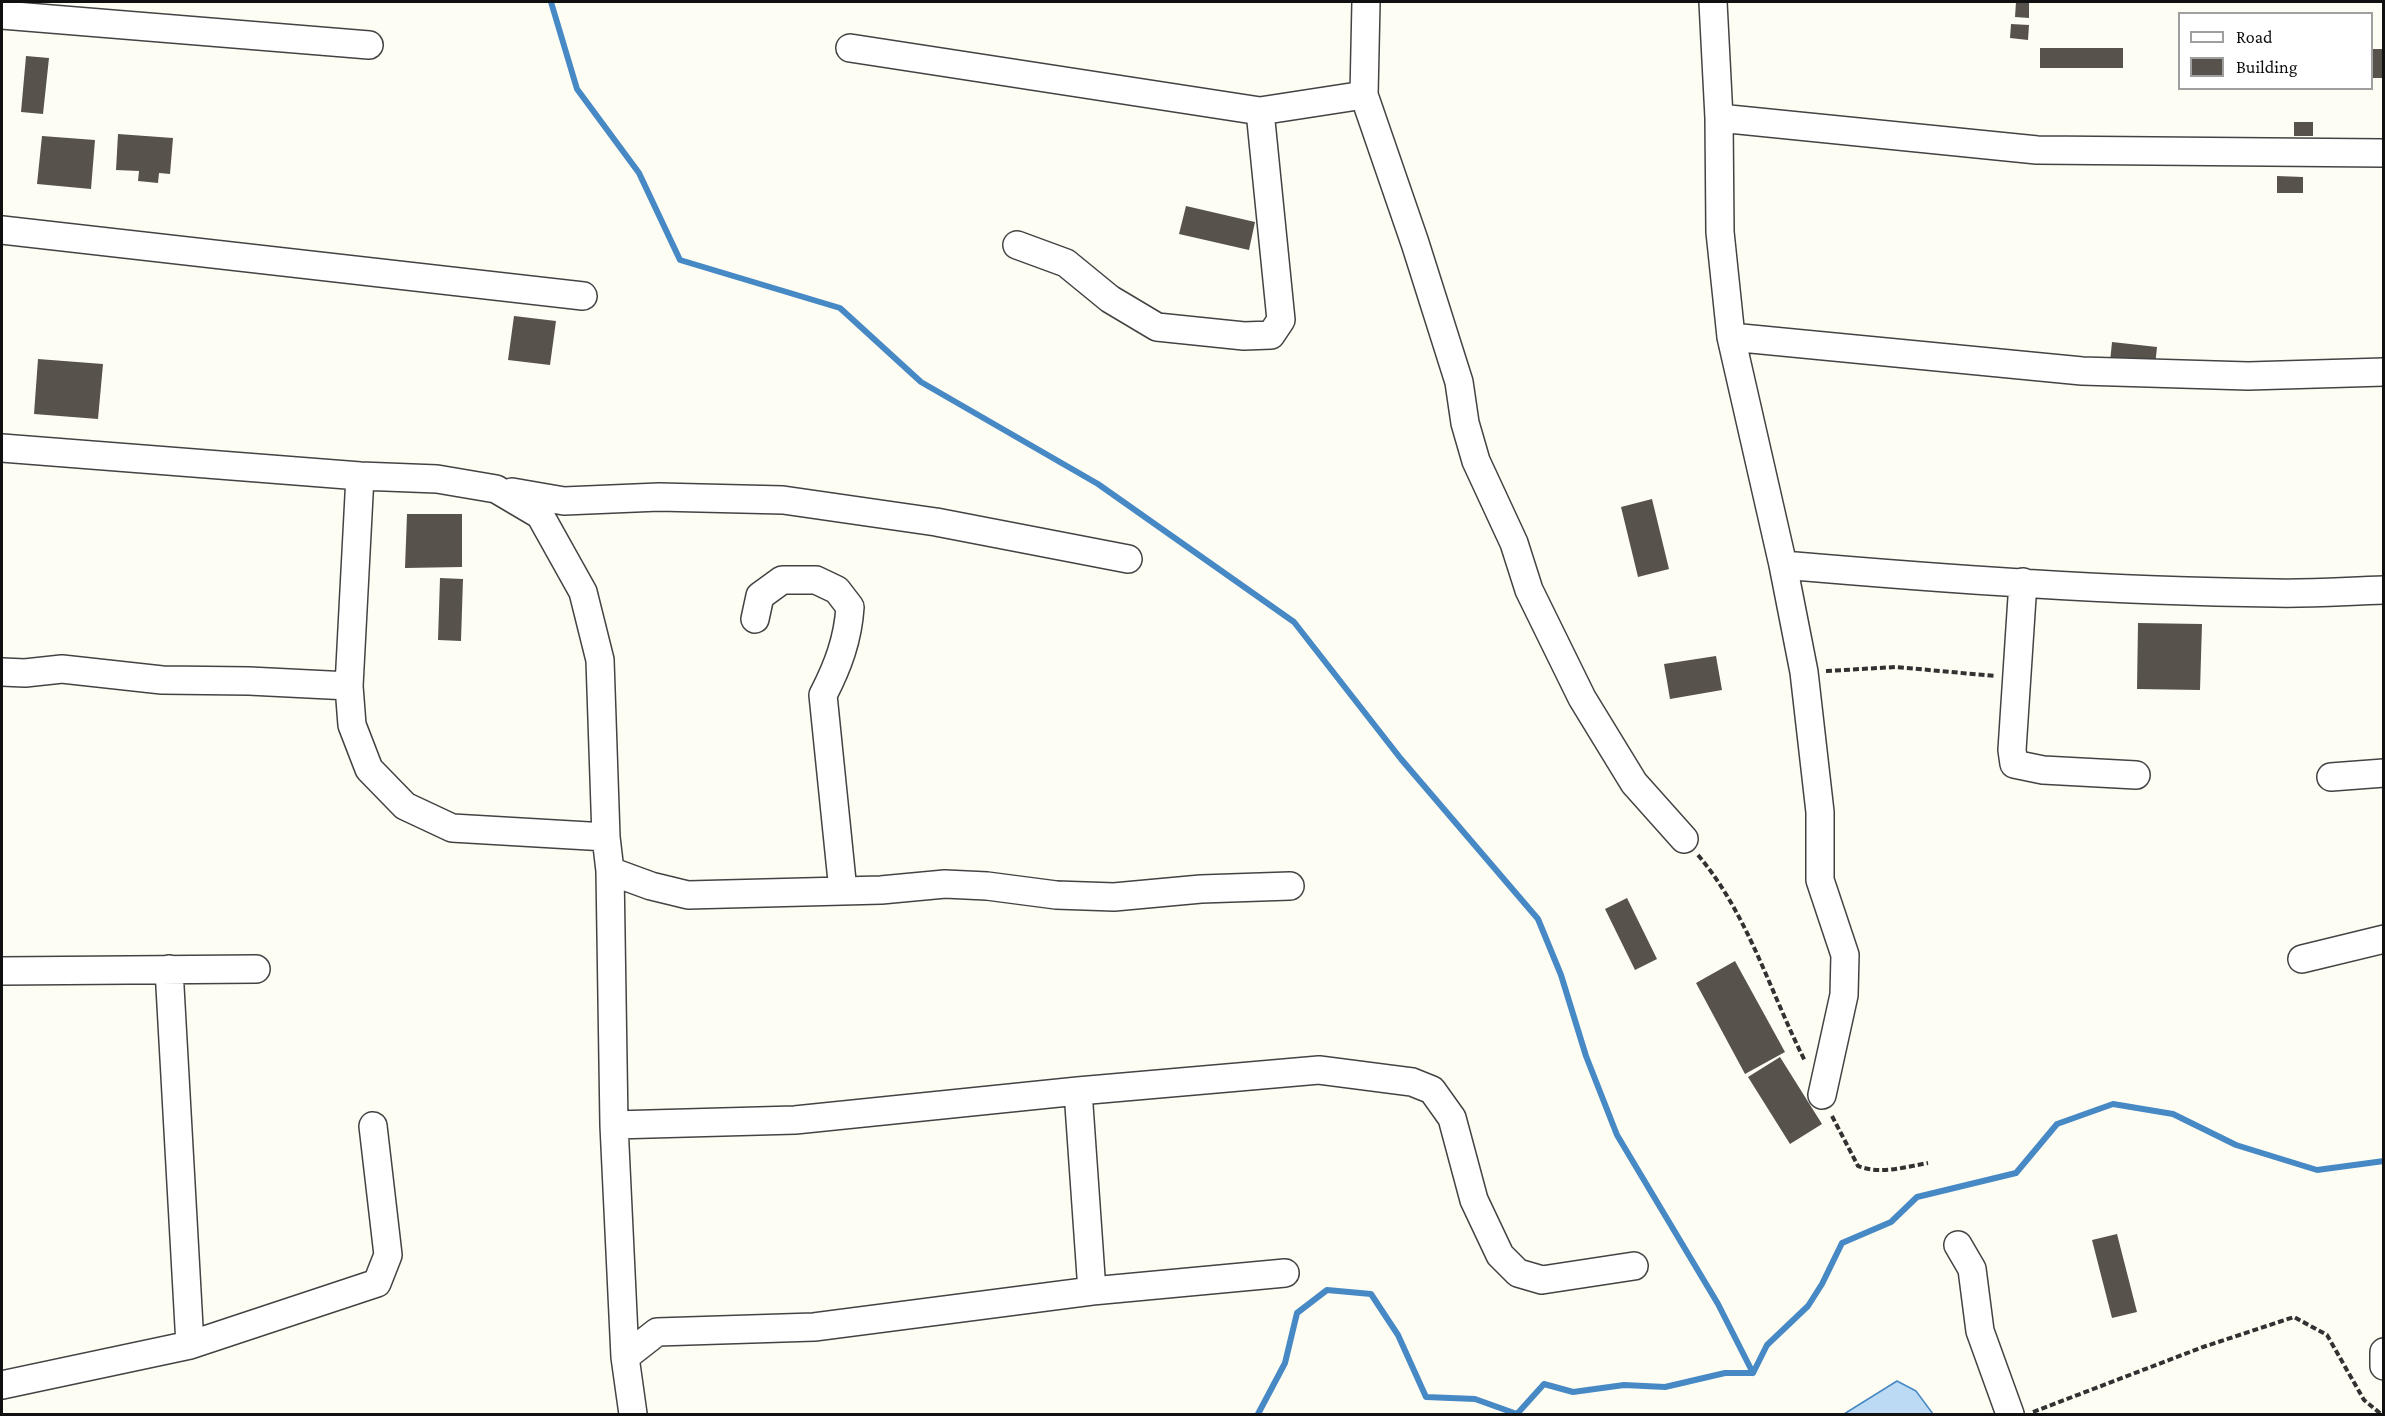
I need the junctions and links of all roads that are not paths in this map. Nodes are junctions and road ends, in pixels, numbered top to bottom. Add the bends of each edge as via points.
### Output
1 (1366, 2) edge
2 (1713, 2) edge
3 (2, 15) edge
4 (369, 45) dead end
5 (850, 48) dead end
6 (1364, 95) junction
7 (1260, 111) junction
8 (1719, 118) junction
9 (2384, 153) edge
10 (2, 230) edge
11 (1017, 245) dead end
12 (583, 296) dead end
13 (1731, 337) junction
14 (2384, 372) edge
15 (2, 448) edge
16 (360, 476) junction
17 (496, 489) junction
18 (1128, 559) dead end
19 (1783, 565) junction
20 (2023, 582) junction
21 (2384, 590) edge
22 (755, 619) dead end
23 (2, 672) edge
24 (349, 686) junction
25 (2384, 772) edge
26 (2136, 775) dead end
27 (2331, 777) dead end
28 (606, 837) junction
29 (1684, 838) road end
30 (610, 871) junction
31 (1290, 886) dead end
32 (843, 891) junction
33 (2384, 939) edge
34 (2302, 959) dead end
35 (169, 969) junction
36 (256, 969) dead end
37 (2, 971) edge
38 (1078, 1091) junction
39 (1822, 1095) road end
40 (614, 1125) junction
41 (373, 1126) dead end
42 (1958, 1245) dead end
43 (1634, 1266) dead end
44 (1285, 1273) dead end
45 (1092, 1291) junction
46 (623, 1311) junction
47 (657, 1332) junction
48 (190, 1345) junction
49 (2384, 1352) edge
50 (625, 1357) junction
51 (2384, 1366) edge
52 (2, 1386) edge
53 (633, 1414) edge
54 (2010, 1414) edge

1 - 6 street
2 - 8 street
3 - 4 street
5 - 7 street
6 - 7 street
6 - 29 street via 1459,382 1476,461 1514,543 1529,590 1582,698 1629,774
7 - 11 street via 1281,320 1271,335 1158,327 1110,299 1066,263
8 - 9 street via 2037,150
8 - 13 street via 1720,232
10 - 12 street
13 - 14 street via 2082,371 2248,376
13 - 19 street
15 - 16 street
16 - 17 street via 437,479
16 - 24 street
17 - 18 street via 564,501 659,497 783,500 936,522
17 - 28 street via 540,515 583,592 600,660
19 - 20 street
19 - 39 street via 1804,672 1820,812 1820,880 1845,955 1844,995
20 - 21 street via 2276,593
20 - 26 street via 2014,764 2043,770
22 - 32 street via 760,596 782,579 816,579 837,590 850,607 848,632 823,695
23 - 24 street via 62,669 162,680
24 - 28 street via 352,725 369,769 405,806 452,828
25 - 27 street
28 - 30 street
30 - 32 street via 688,895
30 - 40 street
31 - 32 street via 1114,897 1056,896 945,884
33 - 34 street
35 - 36 street
35 - 37 street
35 - 48 street
38 - 40 street via 795,1120
38 - 43 street via 1319,1070 1412,1082 1432,1090 1452,1118 1474,1200 1500,1255 1518,1274 1542,1280
38 - 45 street
40 - 46 street
41 - 48 street via 388,1255 377,1283
42 - 54 street via 1972,1269 1980,1330
44 - 45 street
45 - 47 street via 814,1327
46 - 47 street
46 - 50 street
47 - 50 street
48 - 52 street
49 - 51 street
50 - 53 street

